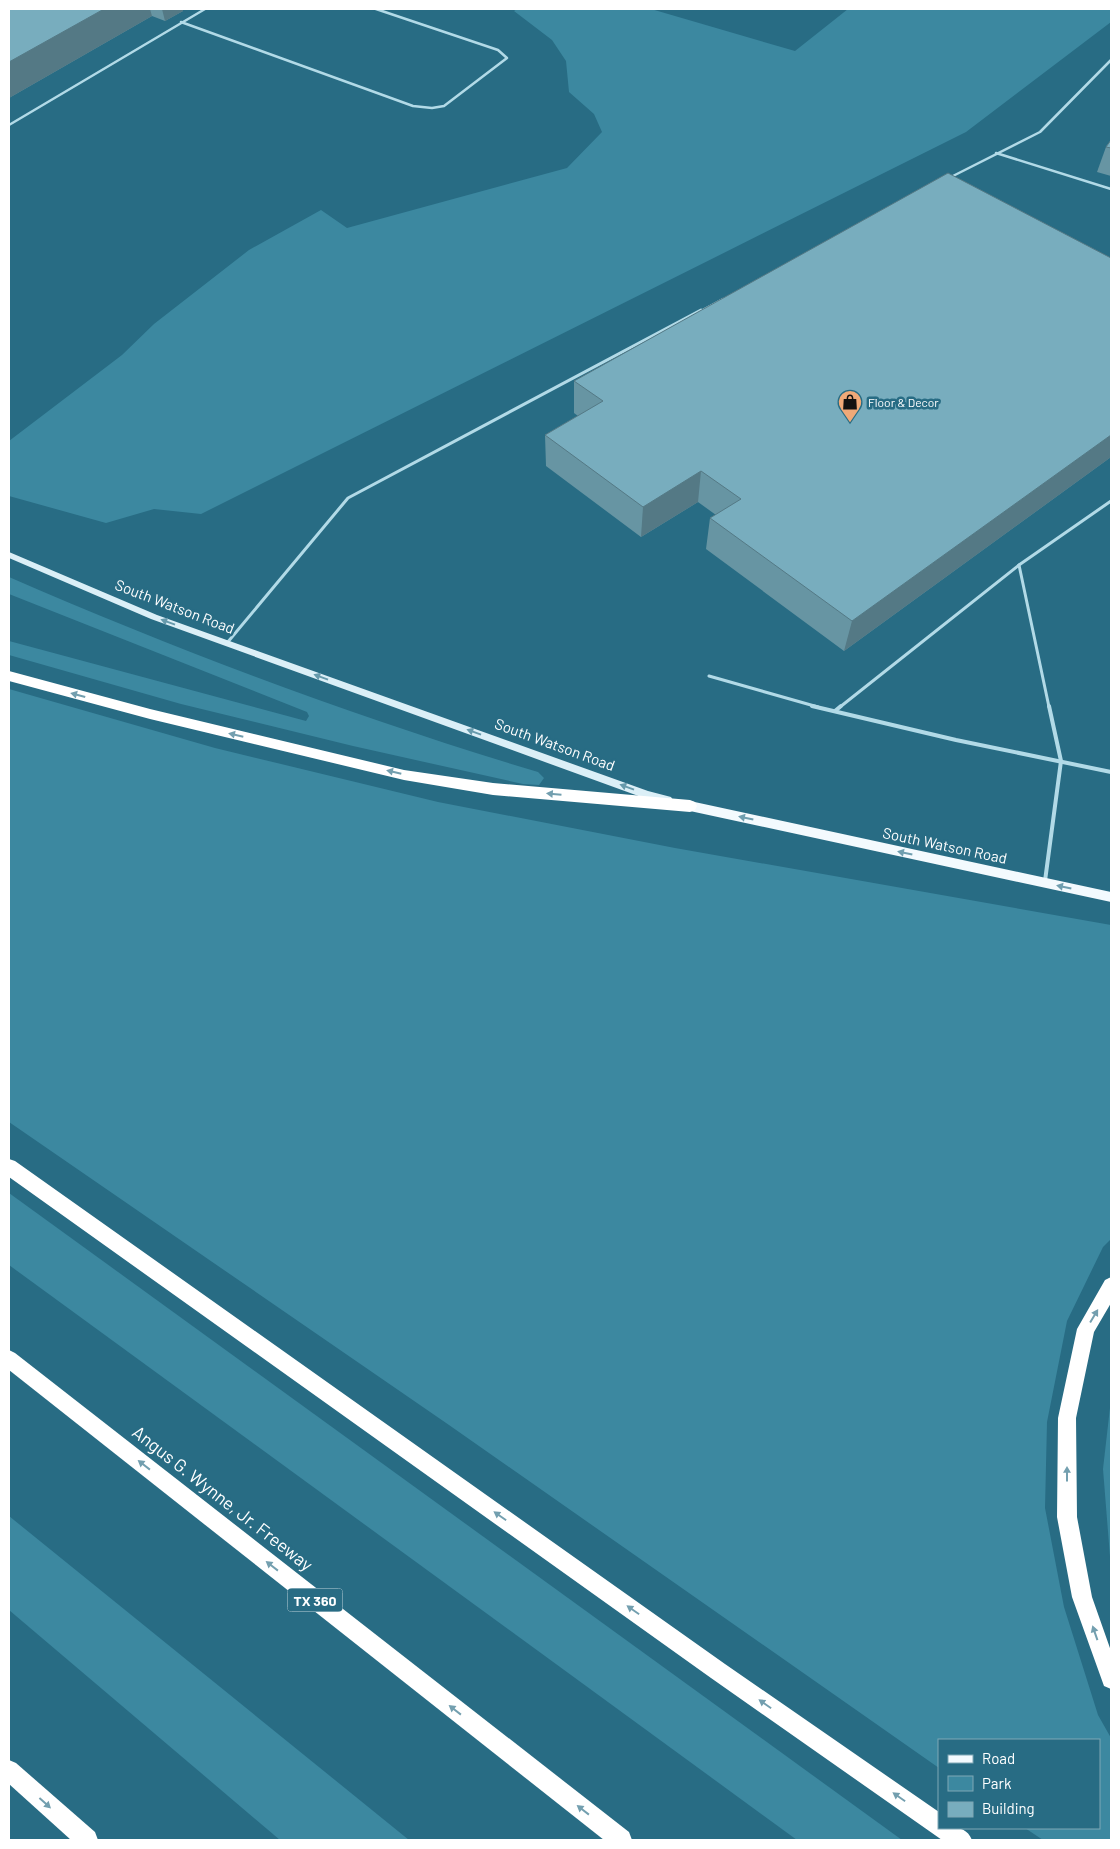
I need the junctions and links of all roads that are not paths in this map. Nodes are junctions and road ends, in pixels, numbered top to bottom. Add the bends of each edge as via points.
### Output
1 (205, 9) edge
2 (376, 9) edge
3 (182, 22) junction
4 (1111, 60) edge
5 (9, 125) edge
6 (996, 153) junction
7 (943, 181) edge
8 (1111, 189) edge
9 (724, 298) edge
10 (1111, 501) edge
11 (9, 555) edge
12 (1018, 565) junction
13 (227, 643) junction
14 (9, 676) edge
15 (709, 676) dead end
16 (835, 712) junction
17 (1061, 761) junction
18 (1111, 772) edge
19 (690, 806) junction
20 (1045, 883) junction
21 (1111, 897) edge
22 (9, 1167) edge
23 (1111, 1286) edge
24 (9, 1359) edge
25 (1111, 1679) edge
26 (9, 1770) edge
27 (938, 1824) edge
28 (944, 1829) edge
29 (87, 1840) edge
30 (621, 1840) edge
31 (961, 1840) edge

1 - 3 lane
2 - 3 lane via 498,50 507,58 444,106 413,106
3 - 5 lane
4 - 6 lane via 1040,132
6 - 7 lane
6 - 8 lane
9 - 13 lane via 348,498
10 - 12 lane
13 -> 11 main road, South Watson Road via 154,617
12 - 16 lane
12 - 17 lane
19 -> 13 main road, South Watson Road via 647,795
19 -> 14 highway via 493,789 404,775 150,714
15 - 16 lane
16 - 17 lane
17 - 18 lane
17 - 20 lane
20 -> 19 main road, South Watson Road
21 -> 20 main road, South Watson Road
27 -> 22 highway
25 -> 23 highway via 1082,1597 1067,1517 1068,1418 1086,1329
30 -> 24 highway, Angus G. Wynne, Jr. Freeway / TX 360
26 -> 29 highway
28 - 31 highway

